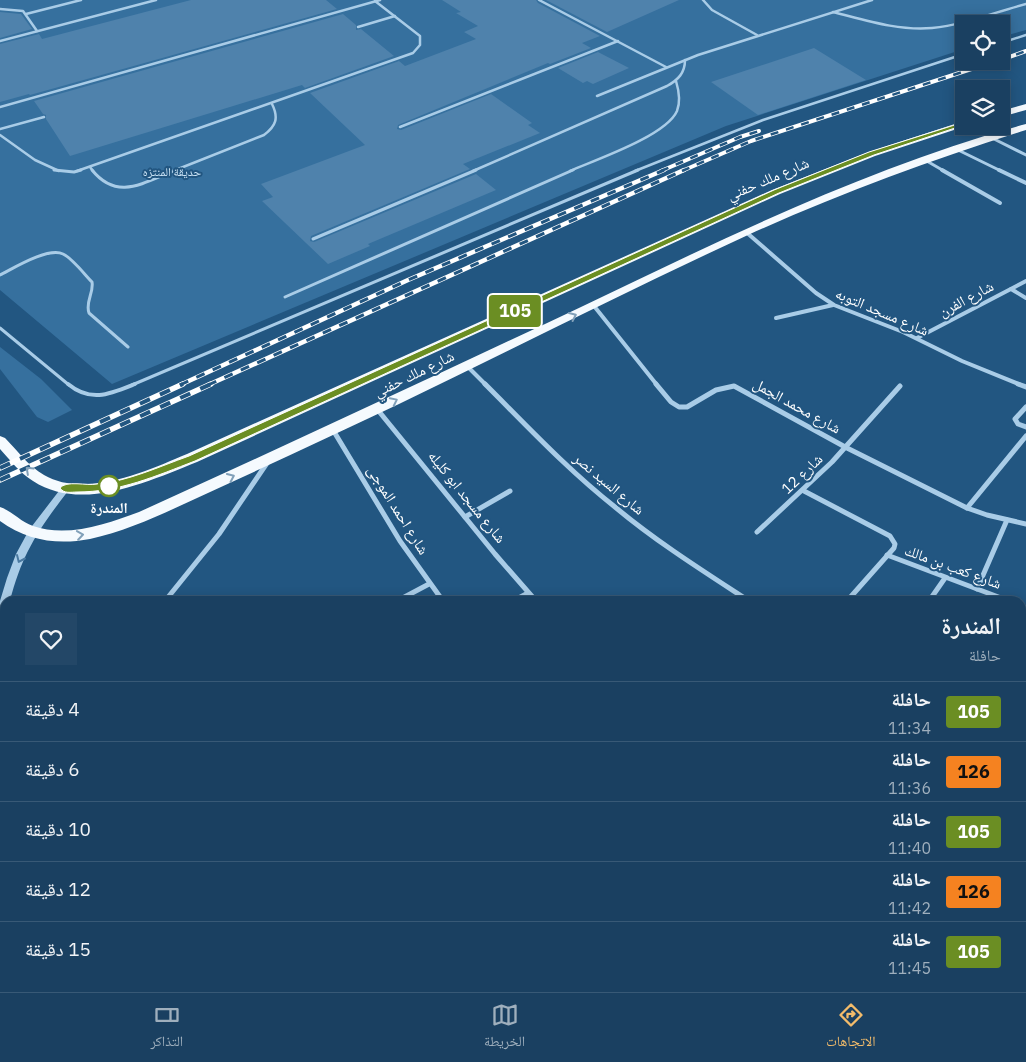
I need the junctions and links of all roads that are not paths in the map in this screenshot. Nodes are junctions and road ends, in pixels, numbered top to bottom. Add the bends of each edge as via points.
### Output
1 (81, 0) edge
2 (156, 0) edge
3 (380, 0) edge
4 (539, 0) edge
5 (703, 0) edge
6 (872, 0) edge
7 (375, 1) junction
8 (1026, 4) edge
9 (0, 9) edge
10 (832, 12) junction
11 (26, 14) junction
12 (395, 16) junction
13 (358, 27) dead end
14 (37, 31) junction
15 (757, 35) junction
16 (1026, 35) edge
17 (1010, 39) edge
18 (0, 41) edge
19 (618, 41) junction
20 (955, 57) edge
21 (685, 60) junction
22 (666, 67) junction
23 (676, 81) junction
24 (598, 96) dead end
25 (272, 104) junction
26 (0, 106) edge
27 (1026, 107) edge
28 (1010, 111) edge
29 (44, 117) dead end
30 (400, 127) dead end
31 (955, 127) edge
32 (1026, 127) edge
33 (0, 129) edge
34 (0, 135) edge
35 (992, 137) junction
36 (956, 149) junction
37 (1026, 155) edge
38 (925, 160) junction
39 (90, 167) junction
40 (1026, 183) edge
41 (1000, 203) dead end
42 (746, 232) junction
43 (313, 238) dead end
44 (0, 275) edge
45 (1026, 281) edge
46 (1010, 289) junction
47 (285, 297) dead end
48 (1026, 298) edge
49 (834, 305) junction
50 (594, 306) junction
51 (776, 318) dead end
52 (0, 328) edge
53 (917, 338) junction
54 (128, 347) dead end
55 (468, 366) junction
56 (900, 386) dead end
57 (1026, 387) edge
58 (1026, 407) edge
59 (377, 409) junction
60 (1026, 427) edge
61 (333, 430) junction
62 (1026, 436) edge
63 (0, 440) edge
64 (846, 448) junction
65 (268, 460) junction
66 (65, 488) junction
67 (510, 491) dead end
68 (804, 491) junction
69 (967, 508) junction
70 (0, 513) edge
71 (465, 517) junction
72 (1007, 520) junction
73 (1026, 524) edge
74 (757, 532) dead end
75 (32, 534) junction
76 (887, 556) junction
77 (945, 578) junction
78 (430, 584) junction
79 (977, 589) junction
80 (528, 593) junction
81 (6, 596) edge
82 (169, 596) edge
83 (407, 596) edge
84 (439, 596) edge
85 (522, 596) edge
86 (531, 596) edge
87 (742, 596) edge
88 (851, 596) edge
89 (932, 596) edge
90 (996, 596) edge

1 - 11 lane
2 - 14 lane
3 - 7 lane
4 - 19 lane
5 - 15 lane via 712,10
6 - 10 lane
7 - 12 lane
7 - 26 lane
8 - 10 lane via 941,27 926,28
9 - 11 lane via 20,10
10 - 15 lane
11 - 14 lane
12 - 13 lane
12 - 25 lane via 420,36 420,45 412,53
14 - 18 lane
15 - 21 lane
16 - 17 lane
19 - 22 lane
19 - 30 lane
20 - 52 lane via 764,120 673,155 109,395 83,394 74,389
21 - 22 lane
21 - 23 lane via 685,68
22 - 24 lane
23 - 43 lane via 443,185
23 - 47 lane via 680,99 678,109 673,119 652,135
25 - 39 lane
25 - 39 lane via 277,121 264,135 137,185 123,188 106,185
27 - 28 highway
29 - 33 lane
31 - 66 highway, شارع ملك حفني via 872,154 776,192 184,462 128,483
32 - 35 highway, شارع ملك حفني
34 - 39 lane via 50,170 65,173
35 - 36 highway, شارع ملك حفني
35 - 37 street
36 - 38 highway, شارع ملك حفني
36 - 40 street
38 - 41 street
38 - 42 highway, شارع ملك حفني
42 - 49 street, شارع مسجد التوبه
42 - 50 highway, شارع ملك حفني
44 - 54 lane via 46,254 64,254 92,282 94,288 87,305 89,313
45 - 46 street, شارع الفرن
46 - 48 street
46 - 53 street, شارع الفرن
49 - 51 street
49 - 53 street, شارع مسجد التوبه
55 -> 50 highway, شارع ملك حفني
50 - 64 street, شارع محمد الجمل via 677,407 693,406 717,388 734,386
53 - 57 street, شارع مسجد التوبه via 962,361
59 -> 55 highway, شارع ملك حفني
55 - 87 street, شارع السيد نصر via 545,444 613,506
56 - 64 street, شارع 12
58 - 60 street via 1015,419
59 - 61 highway, شارع ملك حفني
59 - 71 street, شارع مسجد ابو كليله
61 - 65 highway, شارع ملك حفني
61 - 78 street, شارع احمد الموجى
62 - 69 street
66 -> 63 highway, شارع ملك حفني via 39,479
64 - 68 street, شارع 12
64 - 69 street, شارع محمد الجمل
75 -> 65 highway, شارع ملك حفني via 58,538 116,527
65 - 82 street via 249,495
66 - 75 street
67 - 71 street
68 - 74 street, شارع 12
68 - 76 street via 890,536 895,544
69 - 72 street, شارع محمد الجمل
70 - 75 highway, شارع ملك حفني via 10,523
71 - 80 street, شارع مسجد ابو كليله
72 - 73 street, شارع محمد الجمل
72 - 79 street
75 -> 81 street
76 - 77 street, شارع كعب بن مالك
76 - 88 street
77 - 79 street, شارع كعب بن مالك
77 - 89 street
78 - 83 street
78 - 84 street, شارع احمد الموجى
79 - 90 street, شارع كعب بن مالك
80 - 85 street
80 - 86 street, شارع مسجد ابو كليله

